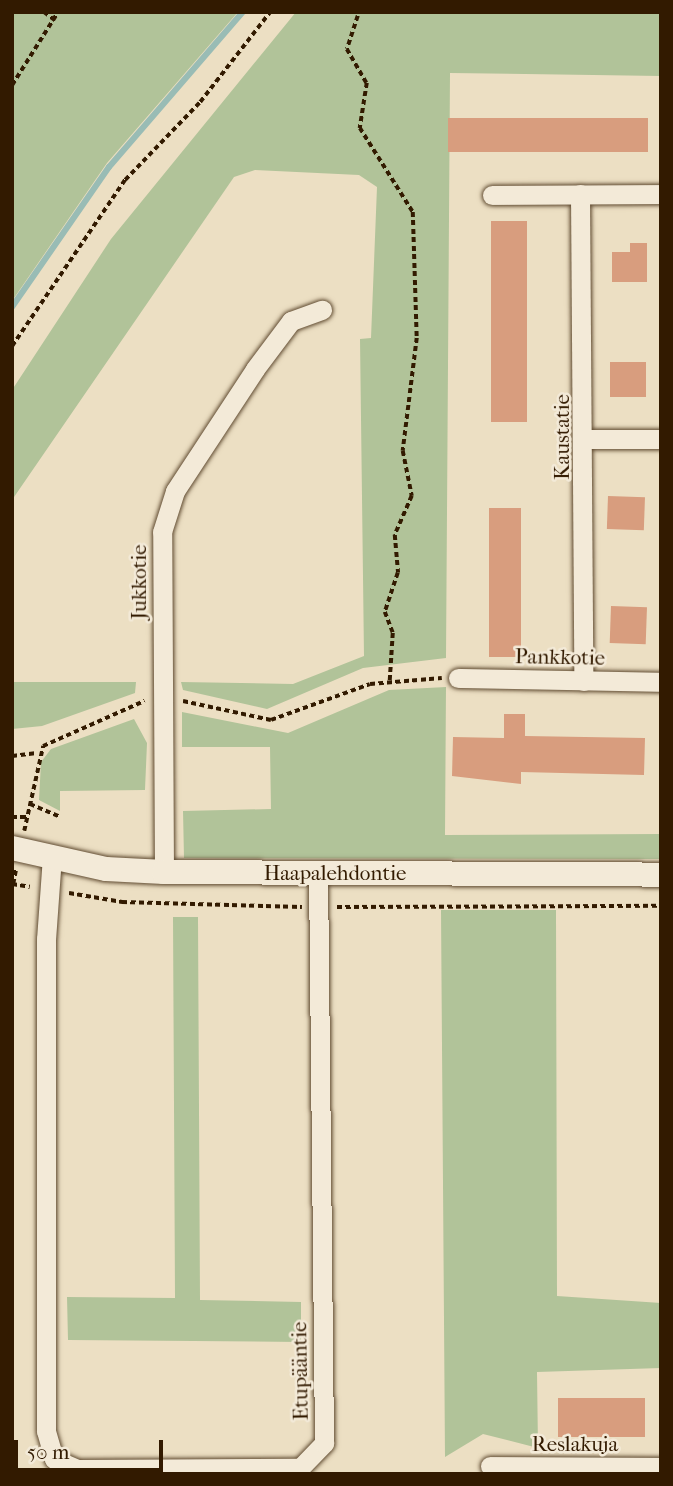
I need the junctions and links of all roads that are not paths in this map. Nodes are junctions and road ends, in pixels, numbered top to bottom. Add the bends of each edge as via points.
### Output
1 (580, 194) junction
2 (661, 194) edge
3 (492, 195) dead end
4 (322, 310) dead end
5 (585, 439) junction
6 (661, 439) edge
7 (458, 678) road end
8 (583, 681) junction
9 (661, 682) edge
10 (17, 848) edge
11 (52, 856) junction
12 (164, 872) junction
13 (318, 873) junction
14 (661, 875) edge
15 (490, 1466) dead end
16 (661, 1467) edge

1 - 2 street
1 - 3 street
1 - 5 street, Kaustatie
4 - 12 street, Jukkotie via 292,321 175,491 162,532
5 - 6 street
5 - 8 street, Kaustatie
7 - 8 street, Pankkotie
8 - 9 street, Pankkotie
10 - 11 street, Haapalehdontie
11 - 12 street, Haapalehdontie via 106,869
11 - 13 street, Etupääntie via 46,939 46,1431 54,1459 78,1469 300,1468 324,1443
12 - 13 street, Haapalehdontie
13 - 14 street, Haapalehdontie
15 - 16 street, Reslakuja

